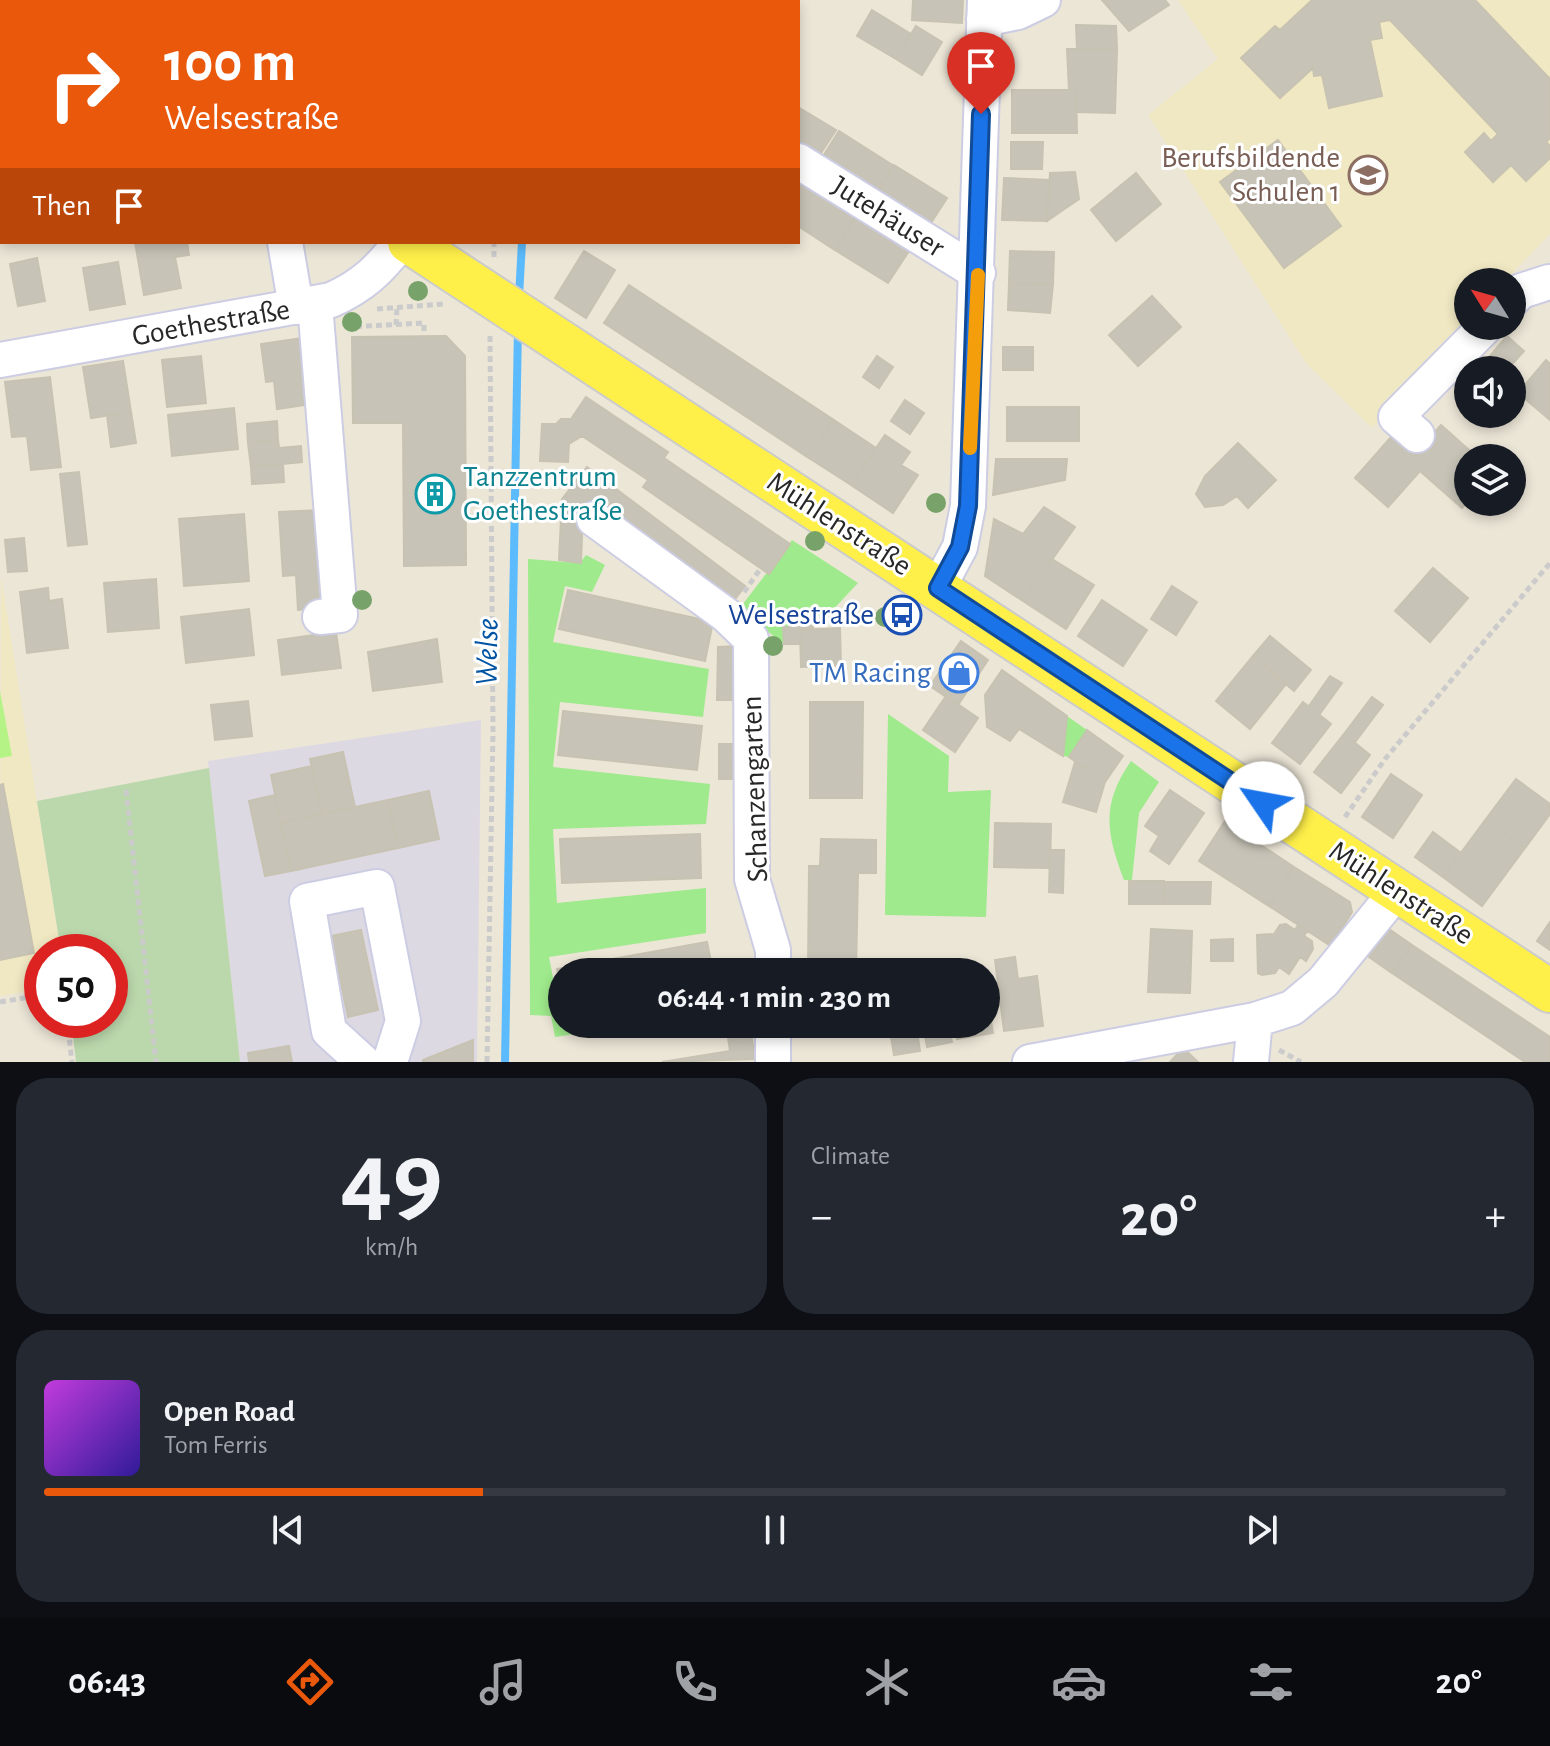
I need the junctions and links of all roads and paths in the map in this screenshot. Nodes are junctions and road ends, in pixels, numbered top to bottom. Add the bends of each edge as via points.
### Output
1 (1043, 0) edge
2 (984, 10) edge
3 (800, 162) edge
4 (286, 244) edge
5 (399, 244) edge
6 (412, 244) edge
7 (978, 273) junction
8 (1550, 275) edge
9 (1550, 282) edge
10 (1526, 289) edge
11 (492, 294) junction
12 (397, 307) dead end
13 (314, 313) junction
14 (396, 325) junction
15 (424, 335) dead end
16 (1472, 340) edge
17 (0, 360) edge
18 (1417, 435) dead end
19 (594, 519) dead end
20 (1550, 563) edge
21 (938, 588) junction
22 (320, 617) dead end
23 (126, 790) dead end
24 (1326, 844) junction
25 (1397, 891) junction
26 (773, 958) edge
27 (1550, 991) edge
28 (24, 998) edge
29 (0, 1002) edge
30 (1255, 1020) junction
31 (69, 1038) edge
32 (773, 1038) edge
33 (72, 1062) edge
34 (156, 1062) edge
35 (363, 1062) edge
36 (390, 1062) edge
37 (487, 1062) edge
38 (773, 1062) edge
39 (1030, 1062) edge
40 (1251, 1062) edge

1 - 2 street via 1018,12
2 - 7 street
3 - 7 street, Jutehäuser
4 - 13 street
5 - 13 street, Goethestraße via 358,288
6 - 11 main road, Mühlenstraße
7 - 21 street via 968,506 960,547
8 - 9 street
9 - 10 street
11 - 21 main road, Mühlenstraße
11 - 37 path
12 - 14 path
13 - 14 path
13 - 17 street, Goethestraße
13 - 22 street via 340,615
14 - 15 path via 424,323
16 - 18 street via 1396,417
19 - 26 street, Schanzengarten via 751,639 752,879
20 - 24 path via 1385,759
21 - 24 main road, Mühlenstraße
23 - 34 path
24 - 25 main road, Mühlenstraße
25 - 27 main road, Mühlenstraße
25 - 30 street via 1323,982 1292,1008
28 - 29 path
30 - 39 street
30 - 40 street
31 - 33 path
32 - 38 street
35 - 36 street via 329,1031 307,901 377,887 403,1021

